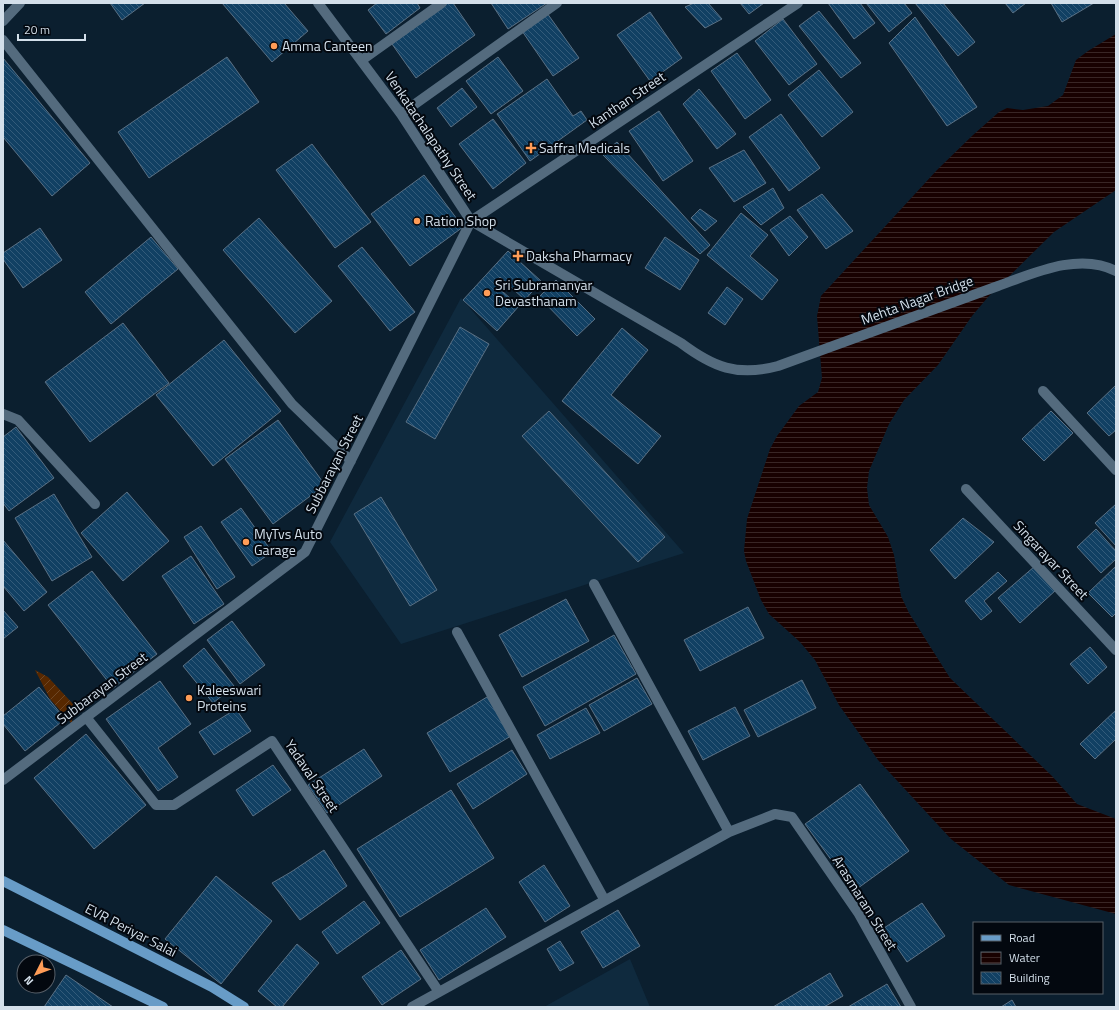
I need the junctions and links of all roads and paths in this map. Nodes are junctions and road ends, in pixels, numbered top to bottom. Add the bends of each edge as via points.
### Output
1 (20, 3) edge
2 (318, 3) edge
3 (442, 3) edge
4 (558, 3) edge
5 (798, 3) edge
6 (3, 21) edge
7 (3, 40) edge
8 (362, 60) junction
9 (401, 114) junction
10 (471, 221) junction
11 (1116, 271) edge
12 (727, 369) joint
13 (1042, 391) dead end
14 (3, 414) edge
15 (351, 461) junction
16 (1116, 470) edge
17 (966, 489) dead end
18 (95, 504) dead end
19 (594, 584) dead end
20 (457, 632) dead end
21 (1116, 650) edge
22 (86, 718) junction
23 (3, 780) edge
24 (729, 832) junction
25 (3, 881) edge
26 (604, 899) junction
27 (3, 930) edge
28 (439, 992) junction
29 (163, 1007) edge
30 (244, 1007) edge
31 (412, 1007) edge
32 (911, 1007) edge

1 - 6 street
2 - 8 street, Venkatachalapathy Street
3 - 8 street
4 - 9 street
5 - 10 street, Kanthan Street
7 - 15 street via 292,404
8 - 9 street, Venkatachalapathy Street
9 - 10 street, Venkatachalapathy Street
10 - 12 street, Venkatachalapathy Street via 680,343 704,360
10 - 15 street, Subbarayan Street
11 - 12 street, Mehta Nagar Bridge via 1091,264 1066,265 1032,274 778,366 745,371
13 - 16 street
14 - 18 street via 18,420
15 - 22 street, Subbarayan Street via 305,552
17 - 21 street, Singarayar Street
19 - 24 street
20 - 26 street
22 - 23 street, Subbarayan Street
22 - 28 street, Yadaval Street via 156,804 174,805 272,741
24 - 26 street
24 - 32 street, Arasmaram Street via 774,814 792,817 859,914
25 - 30 main road, EVR Periyar Salai via 212,986
26 - 28 street
27 - 29 main road
28 - 31 street

